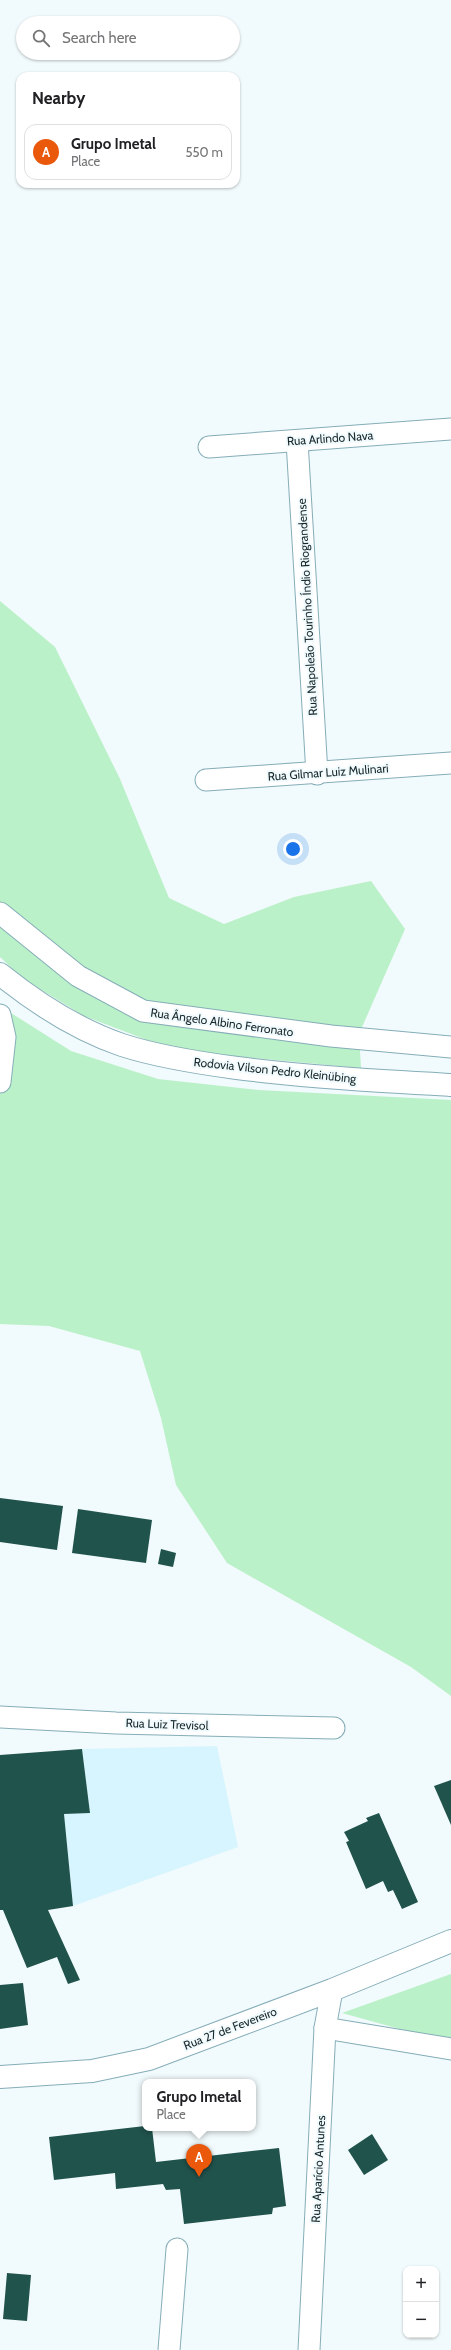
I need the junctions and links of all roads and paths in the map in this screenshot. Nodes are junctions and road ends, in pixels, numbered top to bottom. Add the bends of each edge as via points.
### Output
1 (451, 428) edge
2 (297, 441) junction
3 (209, 447) dead end
4 (451, 763) edge
5 (317, 774) junction
6 (206, 780) dead end
7 (0, 913) edge
8 (0, 974) edge
9 (0, 1015) edge
10 (451, 1047) edge
11 (0, 1082) edge
12 (451, 1085) edge
13 (0, 1717) edge
14 (334, 1728) dead end
15 (451, 1941) edge
16 (332, 1990) junction
17 (325, 2028) junction
18 (451, 2049) edge
19 (0, 2077) edge
20 (176, 2249) dead end
21 (169, 2350) edge
22 (308, 2350) edge

1 - 2 street, Rua Arlindo Nava
2 - 3 street, Rua Arlindo Nava
2 - 5 street, Rua Napoleão Tourinho Índio Riograndense
4 - 5 street, Rua Gilmar Luiz Mulinari
5 - 6 street, Rua Gilmar Luiz Mulinari
7 - 10 street, Rua Ângelo Albino Ferronato via 78,976 144,1011 331,1036
8 - 12 main road, Rodovia Vilson Pedro Kleinübing via 18,989 71,1023 129,1046 192,1062 270,1072
9 - 11 street via 5,1037
13 - 14 street, Rua Luiz Trevisol via 116,1723
15 - 16 main road, Rua 27 de Fevereiro
16 - 17 street, Rua Aparício Antunes
16 - 19 main road, Rua 27 de Fevereiro via 149,2059 92,2071
17 - 18 street
17 - 22 street, Rua Aparício Antunes
20 - 21 street

